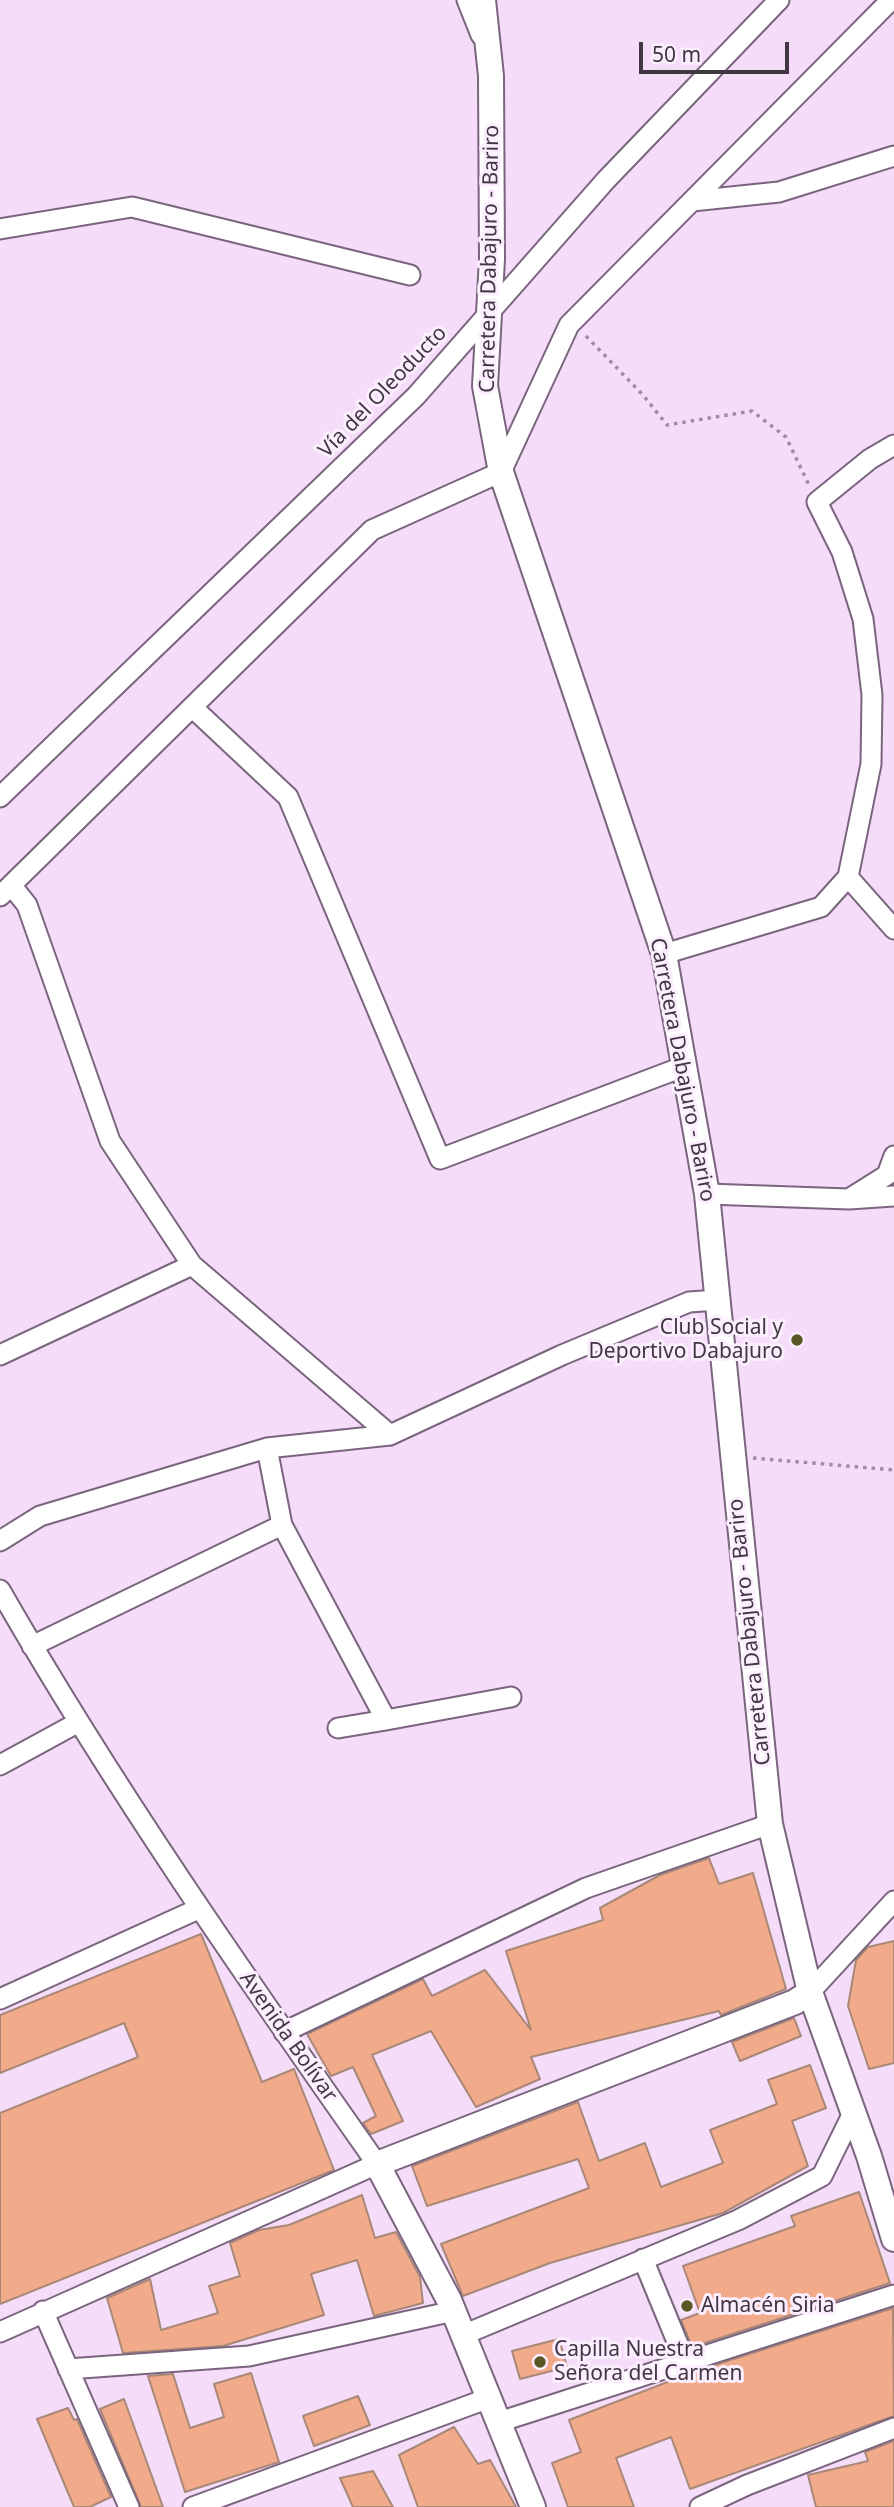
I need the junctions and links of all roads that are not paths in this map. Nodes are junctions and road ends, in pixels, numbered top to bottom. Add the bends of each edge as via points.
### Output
1 (467, 0) edge
2 (483, 0) edge
3 (779, 0) edge
4 (891, 0) edge
5 (489, 56) junction
6 (894, 156) edge
7 (692, 201) junction
8 (0, 229) edge
9 (410, 275) dead end
10 (489, 313) junction
11 (894, 445) edge
12 (501, 472) junction
13 (192, 707) junction
14 (0, 797) edge
15 (848, 877) junction
16 (6, 890) edge
17 (894, 929) edge
18 (664, 954) junction
19 (685, 1066) junction
20 (894, 1156) edge
21 (707, 1194) junction
22 (894, 1196) edge
23 (849, 1199) junction
24 (192, 1265) junction
25 (718, 1300) junction
26 (0, 1355) edge
27 (390, 1435) junction
28 (267, 1448) junction
29 (282, 1525) junction
30 (0, 1541) edge
31 (0, 1590) edge
32 (32, 1646) junction
33 (511, 1697) dead end
34 (386, 1720) junction
35 (77, 1723) junction
36 (338, 1728) dead end
37 (0, 1765) edge
38 (769, 1824) junction
39 (894, 1901) edge
40 (198, 1909) junction
41 (810, 1992) junction
42 (0, 1999) edge
43 (284, 2032) junction
44 (853, 2113) junction
45 (377, 2164) junction
46 (894, 2239) edge
47 (643, 2259) junction
48 (894, 2295) edge
49 (43, 2311) junction
50 (453, 2311) junction
51 (0, 2332) edge
52 (463, 2335) junction
53 (685, 2361) junction
54 (68, 2369) junction
55 (489, 2398) junction
56 (499, 2422) junction
57 (894, 2428) edge
58 (129, 2507) edge
59 (193, 2507) edge
60 (533, 2507) edge
61 (700, 2507) edge

1 - 5 street
2 - 5 street, Carretera Dabajuro - Bariro
3 - 10 street, Vía del Oleoducto via 606,180
4 - 7 street
5 - 10 street, Carretera Dabajuro - Bariro
6 - 7 street via 779,192
7 - 12 street via 569,325
8 - 9 street via 132,207
10 - 12 street, Carretera Dabajuro - Bariro via 485,386
10 - 14 street, Vía del Oleoducto via 416,396
11 - 15 street via 817,502 842,552 863,619 872,695 871,764
12 - 13 street via 372,530
12 - 18 street, Carretera Dabajuro - Bariro
13 - 16 street
13 - 19 street via 288,797 440,1159
15 - 17 street
15 - 18 street via 821,907
16 - 24 street via 27,905 110,1142
18 - 19 street, Carretera Dabajuro - Bariro
19 - 21 street, Carretera Dabajuro - Bariro
20 - 23 street via 887,1175
21 - 23 street
21 - 25 street, Carretera Dabajuro - Bariro
22 - 23 street
24 - 26 street
24 - 27 street
25 - 27 street via 689,1302
25 - 38 street, Carretera Dabajuro - Bariro
27 - 28 street
28 - 29 street
28 - 30 street via 40,1516
29 - 32 street
29 - 34 street
31 - 32 street, Avenida Bolívar
32 - 35 street, Avenida Bolívar
33 - 34 street
34 - 36 street
35 - 37 street
35 - 40 street, Avenida Bolívar
38 - 41 street, Carretera Dabajuro - Bariro
38 - 43 street via 586,1888
39 - 41 street
40 - 42 street
40 - 43 street, Avenida Bolívar
41 - 44 street, Carretera Dabajuro - Bariro
41 - 45 street via 795,2002
43 - 45 street, Avenida Bolívar
44 - 46 street, Carretera Dabajuro - Bariro
44 - 47 street via 822,2176 738,2220
45 - 49 street
45 - 50 street, Avenida Bolívar
47 - 52 street
47 - 53 street
48 - 53 street
49 - 51 street
49 - 54 street
50 - 52 street, Avenida Bolívar
50 - 54 street via 249,2356
52 - 55 street, Avenida Bolívar
53 - 56 street
54 - 58 street
55 - 56 street, Avenida Bolívar
55 - 59 street
56 - 60 street, Avenida Bolívar
57 - 61 street

